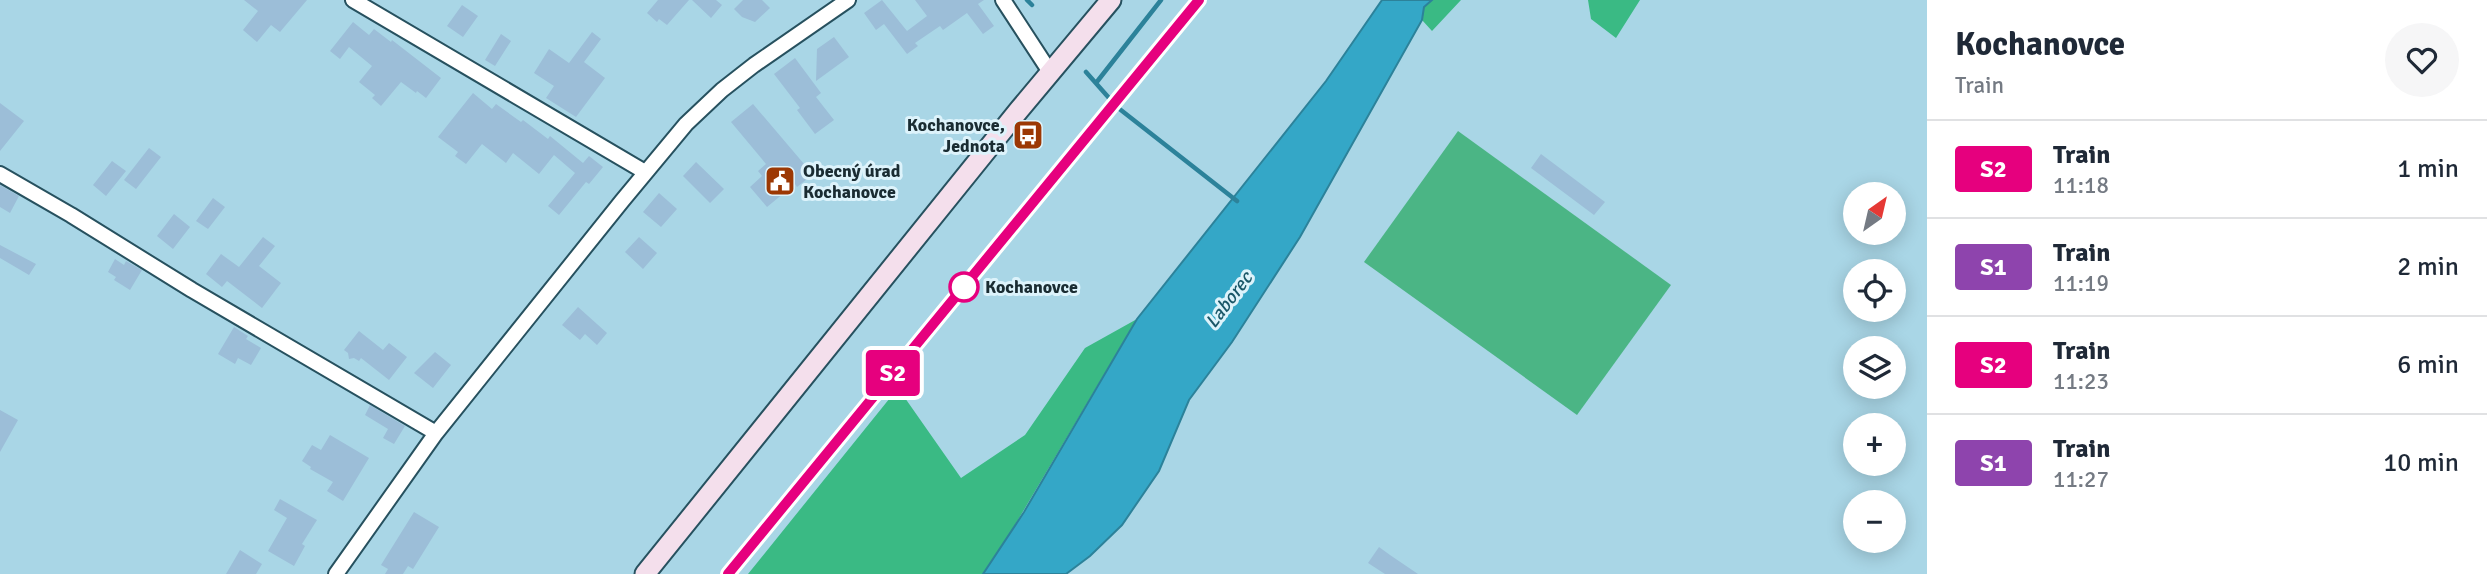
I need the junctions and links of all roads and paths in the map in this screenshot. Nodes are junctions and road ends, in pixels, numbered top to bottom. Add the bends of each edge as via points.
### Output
1 (353, 0) edge
2 (848, 0) edge
3 (1003, 0) edge
4 (1111, 0) edge
5 (1050, 72) junction
6 (645, 172) junction
7 (0, 174) edge
8 (436, 433) junction
9 (336, 574) edge
10 (645, 574) edge

1 - 6 street
2 - 6 street via 722,90
3 - 5 street
4 - 5 main road
5 - 10 main road
6 - 8 street
7 - 8 street
8 - 9 street

